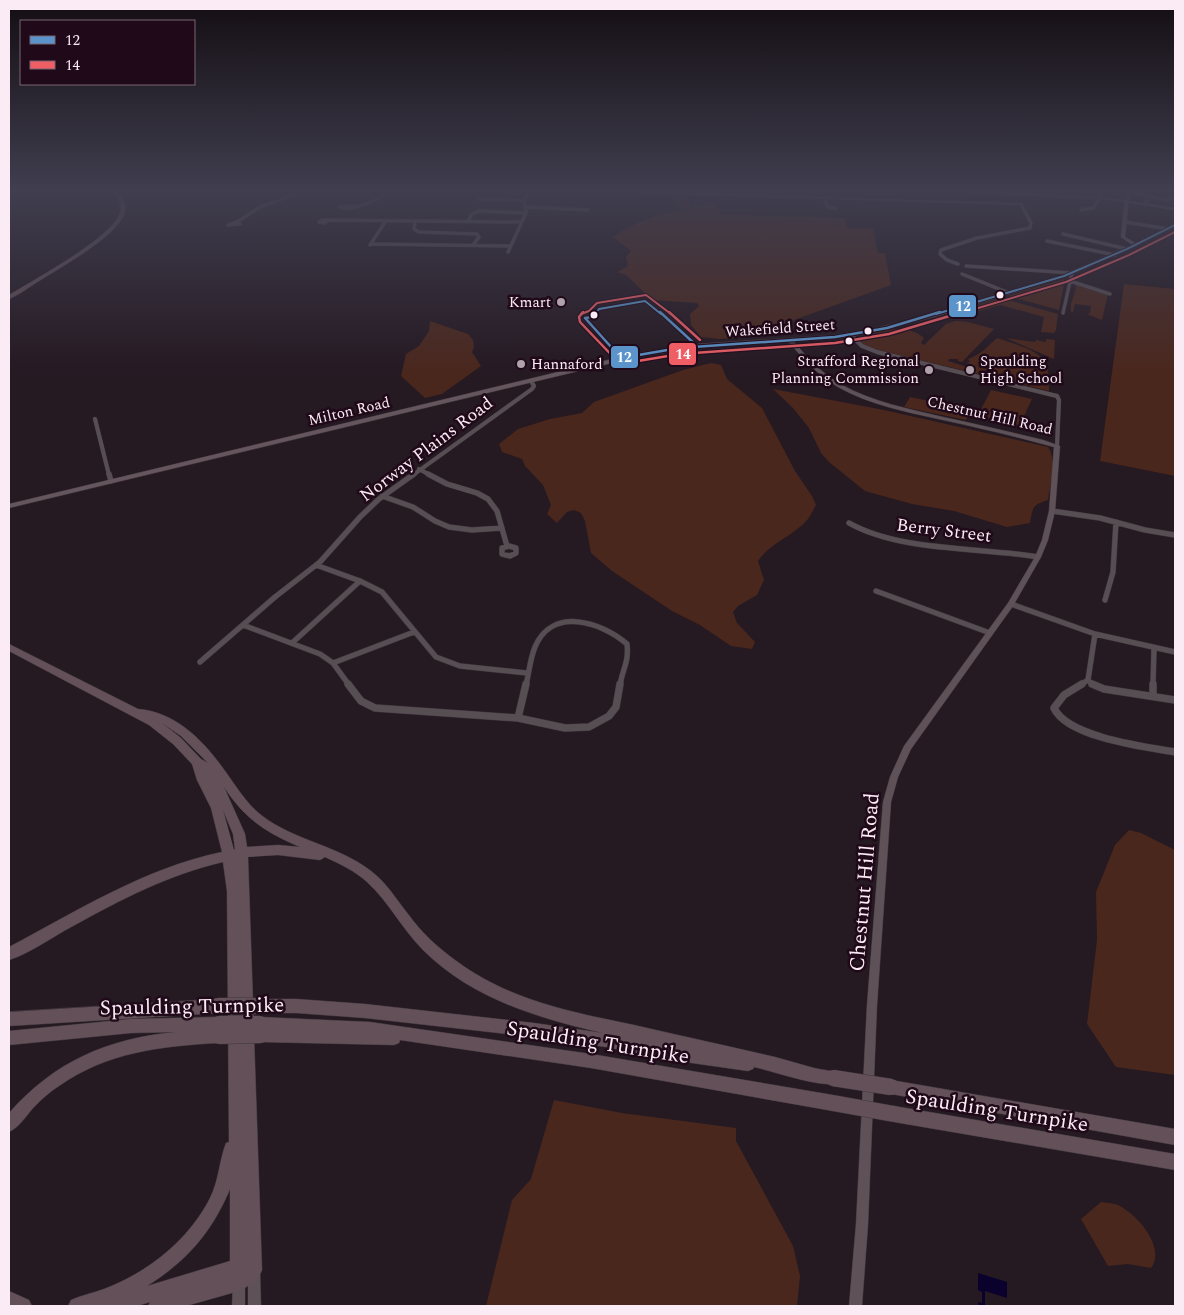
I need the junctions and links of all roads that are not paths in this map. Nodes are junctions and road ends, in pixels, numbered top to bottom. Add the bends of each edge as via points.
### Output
1 (81, 250) edge
2 (941, 250) edge
3 (1092, 250) edge
4 (1124, 250) edge
5 (1115, 255) junction
6 (958, 264) dead end
7 (966, 266) dead end
8 (1072, 273) junction
9 (962, 274) dead end
10 (1070, 281) junction
11 (1009, 293) junction
12 (1110, 294) dead end
13 (9, 297) edge
14 (1062, 313) dead end
15 (851, 335) junction
16 (790, 340) junction
17 (697, 346) joint
18 (531, 381) junction
19 (94, 419) dead end
20 (1057, 446) junction
21 (419, 469) junction
22 (111, 481) junction
23 (382, 496) junction
24 (9, 506) edge
25 (1052, 511) junction
26 (1116, 522) junction
27 (849, 523) dead end
28 (502, 528) junction
29 (1175, 535) edge
30 (507, 546) dead end
31 (1038, 557) junction
32 (316, 565) junction
33 (360, 581) junction
34 (876, 591) dead end
35 (1105, 600) dead end
36 (1011, 604) junction
37 (243, 626) junction
38 (414, 632) junction
39 (990, 633) junction
40 (1095, 634) junction
41 (292, 643) junction
42 (9, 647) edge
43 (1154, 648) junction
44 (1175, 652) edge
45 (200, 662) dead end
46 (333, 663) junction
47 (527, 673) junction
48 (1088, 680) junction
49 (1153, 696) junction
50 (1175, 700) edge
51 (136, 713) junction
52 (518, 718) junction
53 (1175, 752) edge
54 (236, 855) junction
55 (338, 858) junction
56 (9, 954) edge
57 (9, 1019) edge
58 (219, 1030) junction
59 (9, 1038) edge
60 (812, 1074) junction
61 (236, 1103) junction
62 (9, 1124) edge
63 (1175, 1137) edge
64 (1098, 1148) junction
65 (1175, 1162) edge
66 (1175, 1168) edge
67 (244, 1273) junction
68 (9, 1300) edge
69 (23, 1306) edge
70 (77, 1306) edge
71 (109, 1306) edge
72 (157, 1306) edge
73 (239, 1306) edge
74 (255, 1306) edge
75 (856, 1306) edge

1 - 13 highway
2 - 6 street via 943,258
3 - 5 street
4 - 5 main road, Wakefield Street
5 - 8 main road, Wakefield Street
7 - 8 street
8 - 10 street
8 - 11 main road, Wakefield Street
9 - 11 street
10 - 12 street
10 - 14 street
11 - 15 main road, Wakefield Street via 922,319
15 - 16 main road, Wakefield Street
15 - 20 street, Chestnut Hill Road via 866,348 1057,396
16 - 17 main road, Wakefield Street
16 - 20 street, Chestnut Hill Road via 816,371 856,395
17 - 18 main road, Milton Road via 637,354
18 - 21 street, Norway Plains Road via 532,389
18 - 22 main road, Milton Road
19 - 22 street
20 - 25 street, Chestnut Hill Road
21 - 23 street, Norway Plains Road
21 - 28 street via 447,484 485,497 498,511
22 - 24 main road, Milton Road
23 - 28 street via 413,507 449,527 472,530
23 - 32 street, Norway Plains Road
25 - 26 street
25 - 31 street, Chestnut Hill Road
26 - 29 street
26 - 35 street via 1109,591
27 - 31 street, Berry Street via 866,532 894,539
28 - 30 street
31 - 36 street, Chestnut Hill Road
32 - 33 street
32 - 37 street, Norway Plains Road
33 - 38 street via 382,592
33 - 41 street
34 - 39 street
36 - 39 street, Chestnut Hill Road
36 - 40 street
37 - 41 street
37 - 45 street, Norway Plains Road
38 - 46 street
38 - 47 street via 436,657 450,664
39 - 75 street, Chestnut Hill Road via 908,748 894,777 887,802
40 - 43 street
40 - 48 street
41 - 46 street
42 - 51 highway
43 - 44 street
43 - 49 street
46 - 52 street via 360,701 375,708
47 - 52 street
47 - 52 street via 539,638 553,626 566,622 581,621 611,631 627,644 629,654 620,680 616,707 603,720 575,729
48 - 49 street via 1104,690
48 - 53 street via 1064,695 1054,708 1061,721 1125,743
49 - 50 street
51 - 54 highway via 153,722 209,770 225,799 238,834
51 - 55 highway via 154,715 194,742 207,754 243,805 262,822 293,840
54 - 55 highway via 278,850
54 - 56 highway via 211,859 153,880
54 - 61 highway
54 - 67 highway
55 - 60 highway via 378,885 434,952 474,981 507,998 590,1023
57 - 60 highway, Spaulding Turnpike, bridge via 218,1006 296,1006 534,1030
58 - 59 highway, Spaulding Turnpike via 131,1026
58 - 62 highway via 160,1039 97,1056 45,1088
58 - 64 highway, Spaulding Turnpike, bridge via 373,1038 422,1037 591,1061
60 - 63 highway, Spaulding Turnpike, bridge
61 - 67 highway
61 - 70 highway via 228,1174 214,1208 194,1236 166,1264 137,1284
64 - 65 highway, Spaulding Turnpike
64 - 66 highway
67 - 71 highway
67 - 72 highway
67 - 73 street
67 - 74 street
68 - 69 highway

